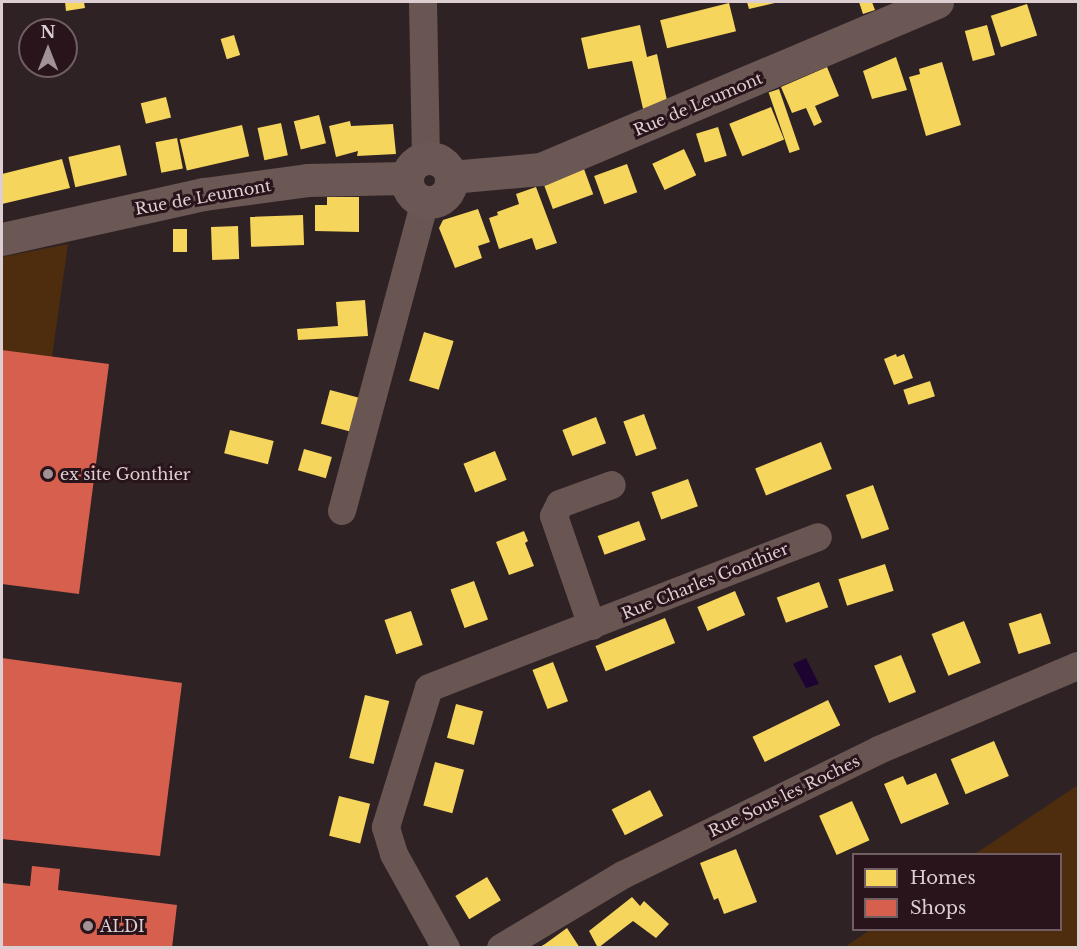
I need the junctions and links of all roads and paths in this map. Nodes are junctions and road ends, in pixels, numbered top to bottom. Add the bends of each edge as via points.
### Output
1 (423, 2) edge
2 (937, 2) edge
3 (427, 179) junction
4 (2, 239) edge
5 (612, 485) dead end
6 (342, 512) dead end
7 (818, 537) dead end
8 (592, 626) junction
9 (1078, 666) edge
10 (446, 948) edge
11 (501, 948) edge

1 - 3 street
2 - 3 street, Rue de Leumont via 541,169
3 - 4 street, Rue de Leumont via 307,180 204,194
3 - 6 street
5 - 8 street via 560,504 554,516
7 - 8 street, Rue Charles Gonthier
8 - 10 street, Rue Charles Gonthier via 429,688 386,827 394,854
9 - 11 street, Rue Sous les Roches via 879,750 623,875

